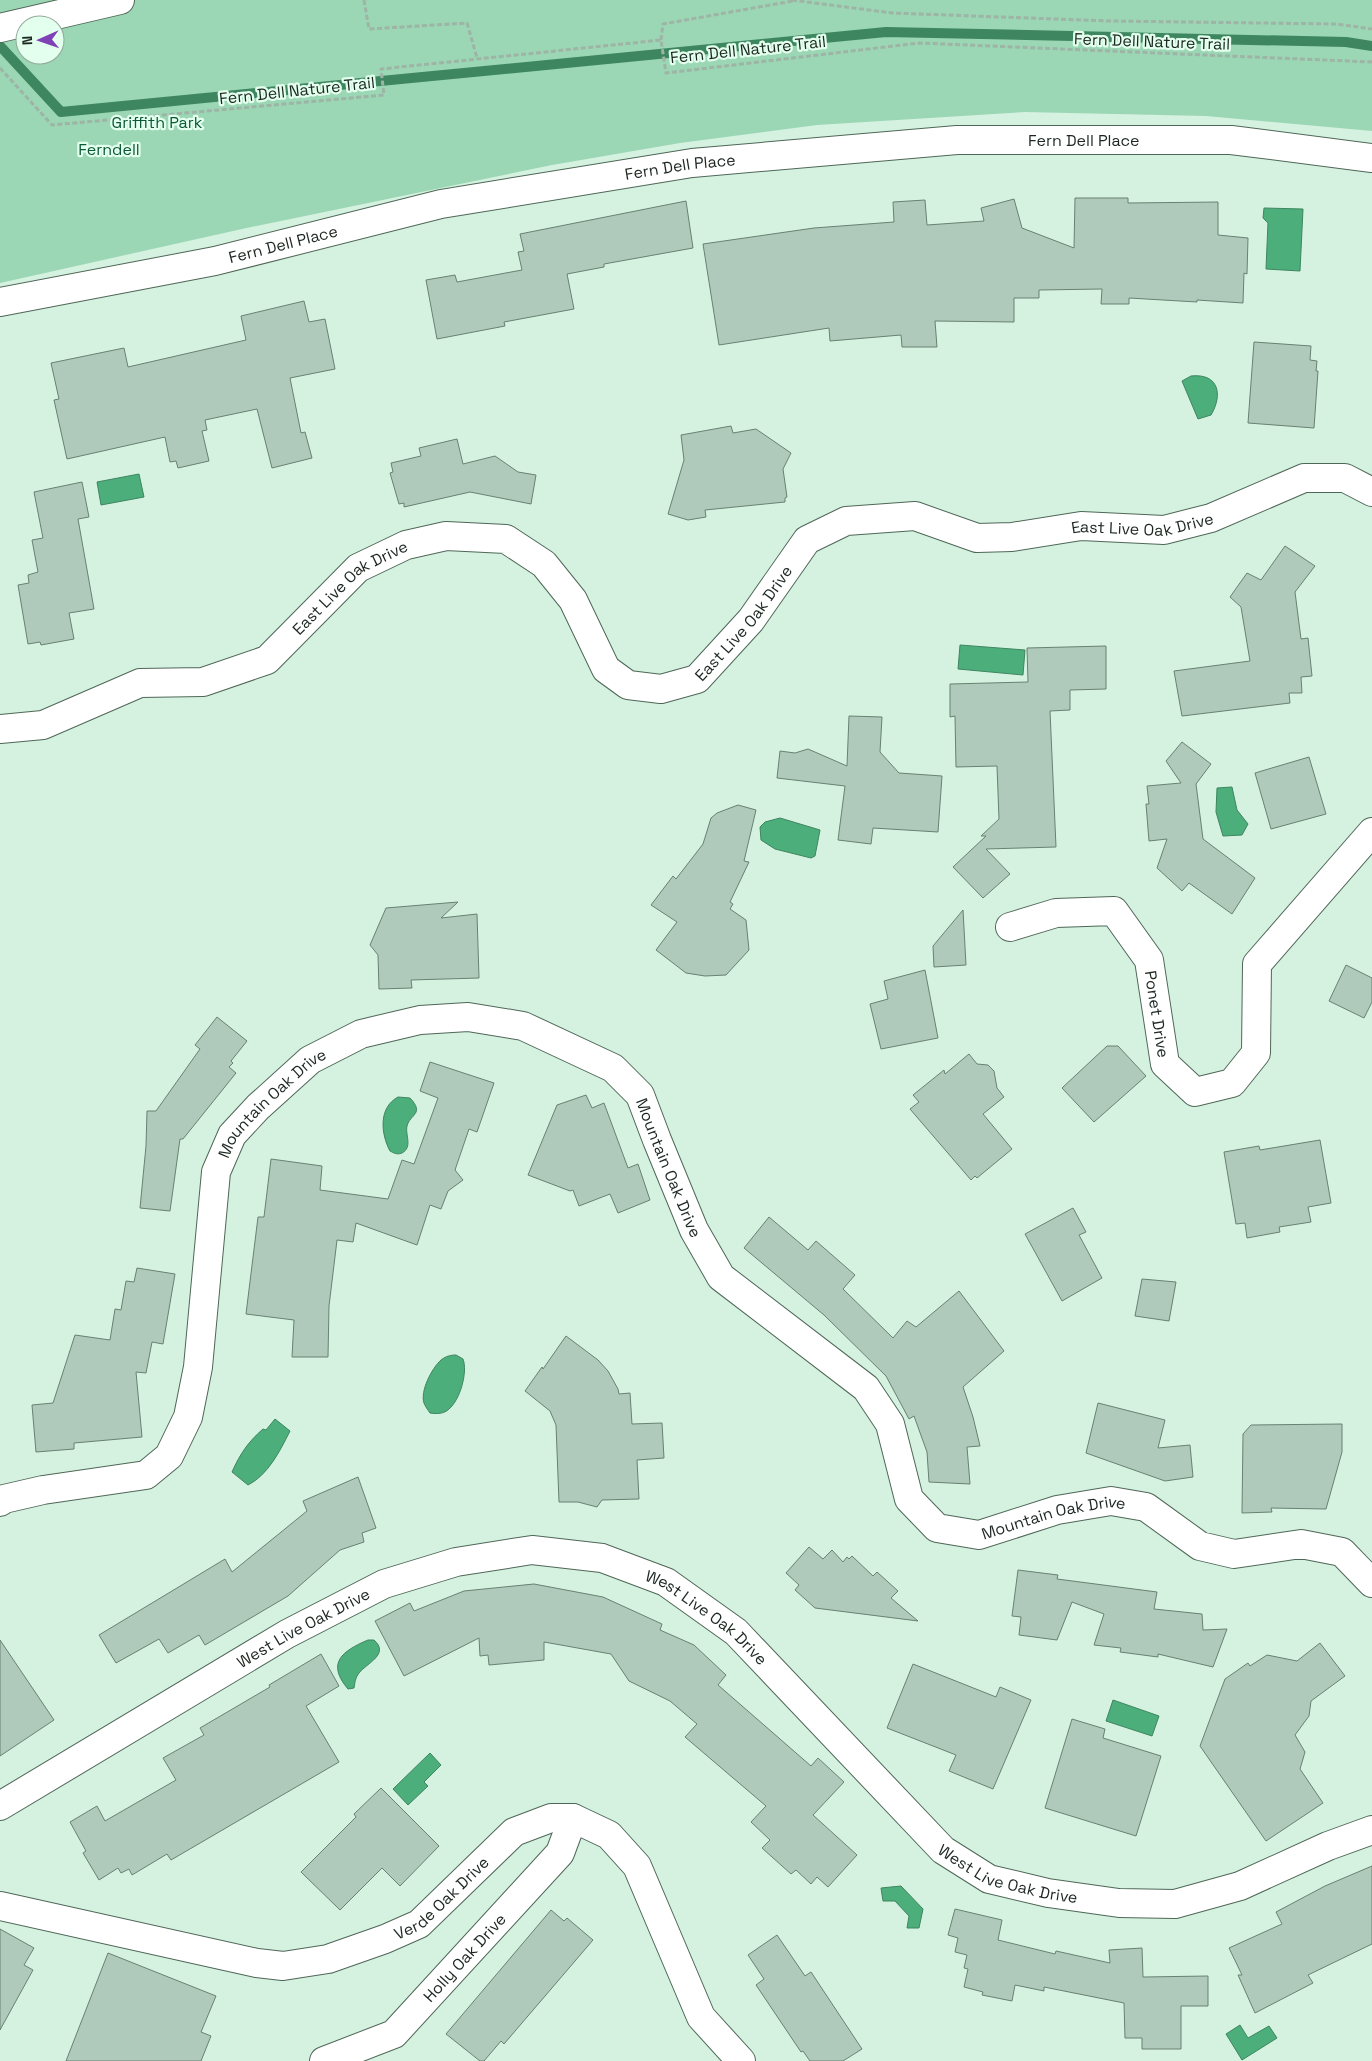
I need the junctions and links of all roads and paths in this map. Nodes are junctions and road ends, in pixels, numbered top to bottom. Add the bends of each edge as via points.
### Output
1 (120, 0) edge
2 (364, 0) edge
3 (792, 0) edge
4 (0, 28) edge
5 (1372, 29) edge
6 (661, 40) junction
7 (477, 58) junction
8 (1372, 62) edge
9 (0, 68) edge
10 (1372, 158) edge
11 (0, 302) edge
12 (1372, 492) edge
13 (0, 729) edge
14 (1372, 832) edge
15 (1010, 927) dead end
16 (0, 1502) edge
17 (1372, 1583) edge
18 (0, 1806) edge
19 (573, 1818) junction
20 (1372, 1830) edge
21 (0, 1906) edge
22 (324, 2061) edge
23 (741, 2061) edge

1 - 4 street
2 - 7 path via 369,29 467,23
3 - 5 path via 892,13 1110,21 1337,24
3 - 6 path via 663,24
6 - 7 path, Fern Dell Nature Trail
6 - 8 path, Fern Dell Nature Trail via 666,73 919,43
7 - 9 path, Fern Dell Nature Trail via 381,68 384,95 52,125
10 - 11 street, Fern Dell Place via 1231,140 957,140 692,163 441,204 215,261
12 - 13 street, East Live Oak Drive via 1345,478 1304,478 1211,518 1164,530 1081,526 1012,537 977,538 915,516 846,521 807,540 751,620 697,679 661,689 628,685 606,669 573,600 544,564 506,539 446,536 406,545 358,568 267,660 203,682 140,683 43,725
14 - 15 street, Ponet Drive via 1257,964 1256,1053 1232,1083 1195,1092 1165,1064 1149,960 1114,911 1056,913
16 - 17 street, Mountain Oak Drive via 43,1490 146,1475 169,1456 188,1417 198,1367 216,1172 232,1135 258,1106 310,1060 361,1034 420,1020 468,1017 523,1026 612,1068 640,1095 694,1230 720,1277 866,1388 890,1424 909,1499 937,1528 979,1535 1057,1510 1111,1500 1146,1507 1200,1546 1234,1554 1301,1544 1342,1552
18 - 20 street, West Live Oak Drive via 287,1634 384,1584 456,1562 532,1550 602,1558 666,1582 736,1632 943,1850 989,1879 1048,1893 1119,1903 1175,1904 1240,1886
19 - 21 street, Verde Oak Drive via 551,1818 514,1832 419,1924 328,1960 283,1966 257,1964
19 - 22 street, Holly Oak Drive via 560,1852 394,2034
19 - 23 street, Verde Oak Drive via 609,1835 637,1866 701,2017

